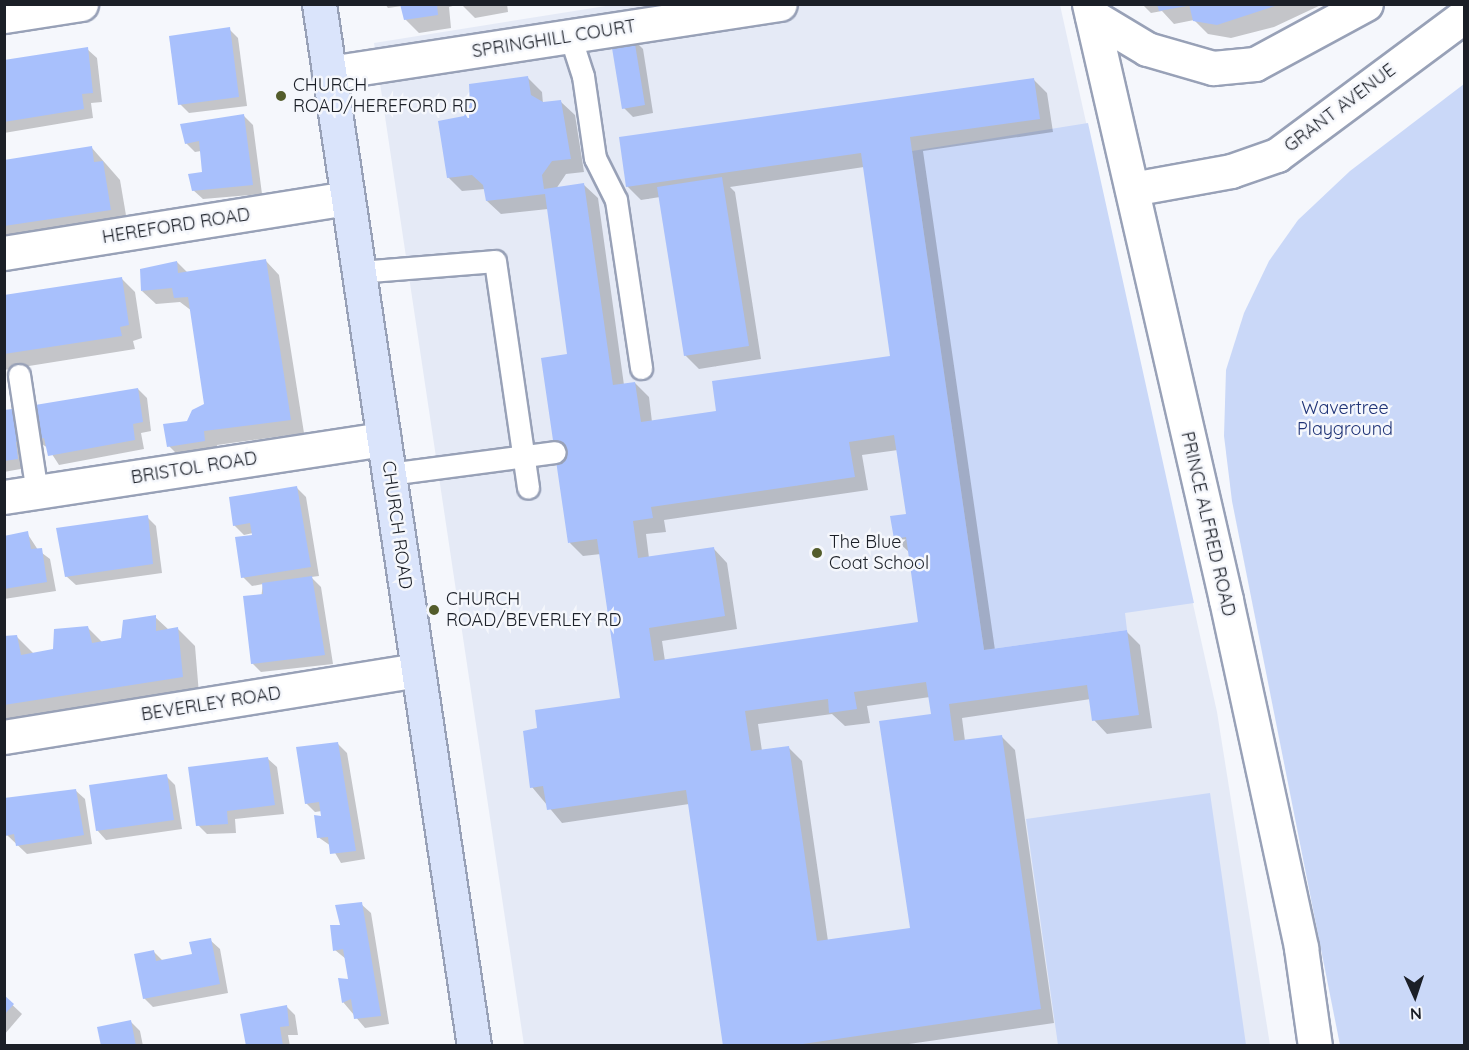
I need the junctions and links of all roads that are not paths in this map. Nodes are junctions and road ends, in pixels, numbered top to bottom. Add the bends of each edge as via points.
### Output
1 (81, 4) edge
2 (319, 4) edge
3 (780, 4) edge
4 (1366, 4) edge
5 (1091, 10) edge
6 (4, 16) edge
7 (1464, 16) edge
8 (570, 36) junction
9 (329, 73) junction
10 (1132, 189) junction
11 (347, 198) junction
12 (4, 253) edge
13 (358, 272) junction
14 (641, 368) dead end
15 (19, 375) dead end
16 (384, 439) junction
17 (555, 452) dead end
18 (525, 456) junction
19 (389, 474) junction
20 (528, 488) dead end
21 (37, 492) junction
22 (4, 497) edge
23 (418, 670) junction
24 (4, 737) edge
25 (474, 1046) edge
26 (1315, 1046) edge

1 - 6 street
2 - 9 street, CHURCH ROAD
3 - 8 street, SPRINGHILL COURT
4 - 5 street via 1255,64 1213,68 1147,49
5 - 10 street, PRINCE ALFRED ROAD
7 - 10 street, GRANT AVENUE via 1277,154 1231,171
8 - 9 street, SPRINGHILL COURT
8 - 14 lane via 583,76 595,158 616,200
9 - 11 street, CHURCH ROAD
10 - 26 street, PRINCE ALFRED ROAD via 1301,948
11 - 12 street, HEREFORD ROAD
11 - 13 street, CHURCH ROAD
13 - 16 street, CHURCH ROAD
13 - 18 lane via 495,261
15 - 21 lane
16 - 19 street, CHURCH ROAD
16 - 21 street, BRISTOL ROAD
17 - 18 lane
18 - 19 lane
18 - 20 lane
19 - 23 street, CHURCH ROAD
21 - 22 street, BRISTOL ROAD
23 - 24 street, BEVERLEY ROAD
23 - 25 street, CHURCH ROAD

